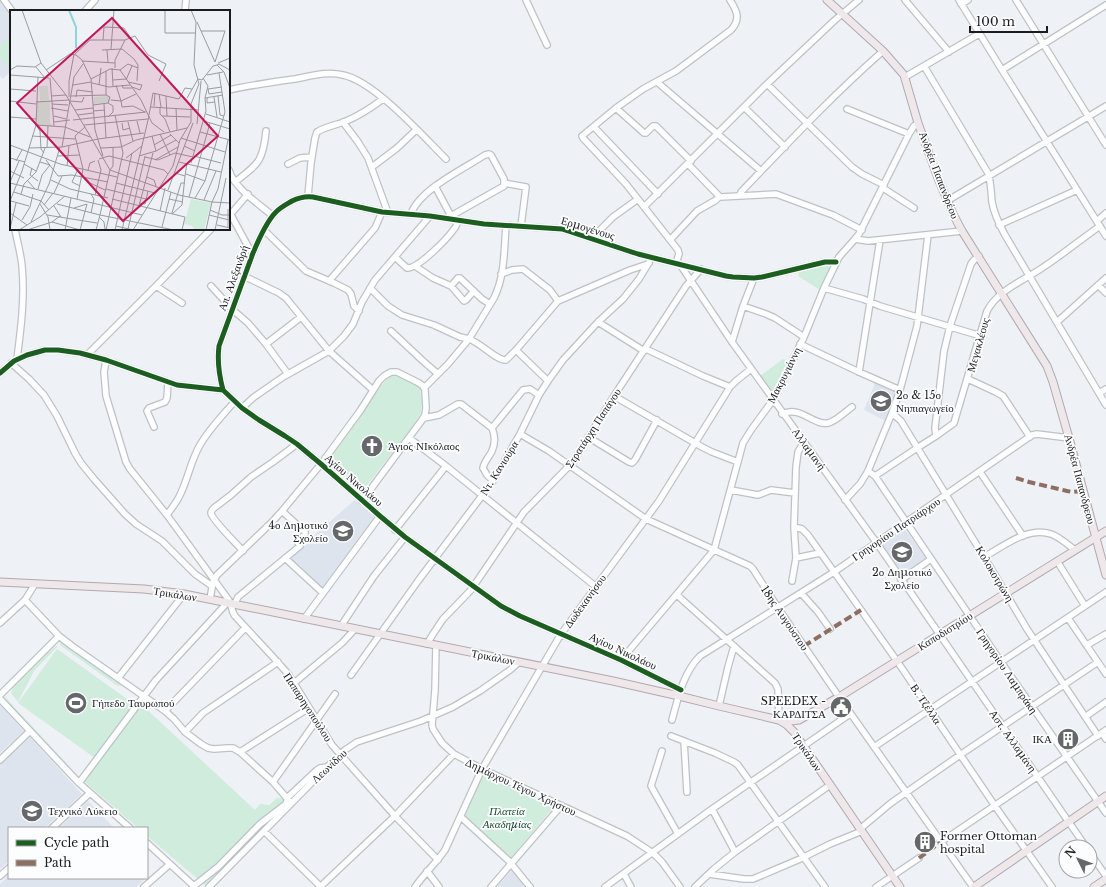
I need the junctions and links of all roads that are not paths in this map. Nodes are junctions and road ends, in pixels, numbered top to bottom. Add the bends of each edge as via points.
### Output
1 (4, 0) edge
2 (95, 0) edge
3 (186, 0) edge
4 (526, 0) edge
5 (730, 0) edge
6 (827, 0) edge
7 (858, 0) edge
8 (905, 0) edge
9 (968, 0) edge
10 (1016, 0) edge
11 (960, 2) edge
12 (1106, 5) edge
13 (11, 10) edge
14 (86, 10) edge
15 (185, 10) edge
16 (842, 14) junction
17 (979, 34) junction
18 (1044, 44) junction
19 (547, 45) dead end
20 (883, 51) junction
21 (949, 52) junction
22 (924, 66) junction
23 (1002, 70) junction
24 (905, 77) junction
25 (657, 82) junction
26 (767, 84) junction
27 (230, 90) edge
28 (383, 99) junction
29 (1106, 106) edge
30 (744, 107) junction
31 (616, 108) junction
32 (847, 109) dead end
33 (1088, 117) junction
34 (343, 122) junction
35 (808, 123) junction
36 (918, 123) junction
37 (594, 127) junction
38 (416, 130) junction
39 (266, 131) dead end
40 (718, 133) junction
41 (909, 134) junction
42 (1047, 142) junction
43 (1106, 145) edge
44 (785, 147) junction
45 (312, 157) junction
46 (446, 159) dead end
47 (689, 162) junction
48 (288, 164) dead end
49 (372, 167) junction
50 (761, 171) junction
51 (230, 172) edge
52 (989, 176) junction
53 (234, 182) junction
54 (504, 183) junction
55 (435, 186) junction
56 (883, 186) junction
57 (1077, 190) junction
58 (248, 194) junction
59 (658, 194) junction
60 (308, 196) junction
61 (740, 196) junction
62 (719, 197) junction
63 (638, 199) junction
64 (947, 201) junction
65 (644, 208) junction
66 (914, 208) dead end
67 (385, 212) junction
68 (1106, 213) edge
69 (411, 214) junction
70 (230, 215) edge
71 (273, 216) junction
72 (430, 216) junction
73 (450, 218) junction
74 (458, 221) junction
75 (1098, 224) junction
76 (999, 225) junction
77 (506, 226) junction
78 (521, 226) junction
79 (15, 230) edge
80 (210, 230) edge
81 (264, 230) junction
82 (862, 230) junction
83 (962, 231) junction
84 (928, 235) junction
85 (1106, 236) edge
86 (592, 238) junction
87 (855, 239) junction
88 (670, 240) junction
89 (880, 240) junction
90 (253, 253) junction
91 (979, 256) junction
92 (395, 257) junction
93 (653, 258) junction
94 (836, 262) junction
95 (677, 263) junction
96 (648, 264) junction
97 (415, 266) junction
98 (701, 269) junction
99 (501, 274) junction
100 (244, 276) junction
101 (1029, 276) junction
102 (754, 278) junction
103 (1106, 278) edge
104 (329, 281) junction
105 (690, 281) junction
106 (1098, 285) junction
107 (156, 286) junction
108 (211, 286) dead end
109 (451, 286) junction
110 (370, 288) junction
111 (824, 288) junction
112 (474, 291) junction
113 (1002, 293) junction
114 (1106, 293) edge
115 (558, 301) junction
116 (870, 302) junction
117 (182, 304) dead end
118 (490, 304) junction
119 (743, 306) junction
120 (233, 310) junction
121 (358, 311) junction
122 (918, 316) junction
123 (302, 317) junction
124 (598, 322) junction
125 (1056, 322) junction
126 (950, 326) junction
127 (391, 331) dead end
128 (980, 336) junction
129 (804, 337) junction
130 (469, 339) junction
131 (732, 342) junction
132 (266, 344) junction
133 (800, 344) junction
134 (516, 350) junction
135 (645, 350) junction
136 (329, 351) junction
137 (87, 355) junction
138 (17, 359) junction
139 (106, 360) junction
140 (11, 363) junction
141 (751, 369) junction
142 (859, 372) junction
143 (0, 373) edge
144 (288, 374) junction
145 (438, 374) junction
146 (968, 379) junction
147 (548, 381) junction
148 (168, 382) junction
149 (1053, 382) joint
150 (730, 387) junction
151 (424, 388) junction
152 (1106, 389) edge
153 (223, 390) junction
154 (373, 390) junction
155 (900, 390) junction
156 (1099, 393) junction
157 (538, 395) junction
158 (614, 396) junction
159 (773, 400) junction
160 (235, 401) junction
161 (1106, 405) edge
162 (852, 407) dead end
163 (242, 408) junction
164 (892, 413) junction
165 (782, 414) junction
166 (424, 418) junction
167 (657, 420) junction
168 (154, 427) dead end
169 (492, 428) junction
170 (520, 434) junction
171 (936, 436) junction
172 (588, 437) junction
173 (1030, 437) junction
174 (409, 438) junction
175 (1069, 438) junction
176 (804, 442) junction
177 (695, 443) junction
178 (297, 444) junction
179 (917, 448) junction
180 (738, 462) junction
181 (321, 464) junction
182 (570, 465) junction
183 (446, 466) junction
184 (868, 471) junction
185 (980, 472) junction
186 (875, 476) junction
187 (493, 481) junction
188 (731, 490) junction
189 (796, 493) junction
190 (483, 495) junction
191 (946, 495) junction
192 (845, 500) junction
193 (362, 501) junction
194 (282, 511) junction
195 (167, 515) junction
196 (380, 516) junction
197 (646, 519) junction
198 (516, 522) junction
199 (906, 522) junction
200 (794, 527) junction
201 (396, 530) junction
202 (1106, 531) edge
203 (1023, 536) junction
204 (405, 537) junction
205 (1095, 538) junction
206 (876, 542) junction
207 (242, 550) junction
208 (714, 550) junction
209 (1075, 550) junction
210 (820, 553) junction
211 (984, 557) junction
212 (285, 558) junction
213 (796, 558) junction
214 (435, 559) junction
215 (931, 559) junction
216 (1057, 562) junction
217 (834, 572) junction
218 (1106, 575) edge
219 (902, 580) junction
220 (792, 581) dead end
221 (0, 582) edge
222 (213, 583) junction
223 (34, 584) junction
224 (474, 586) junction
225 (595, 586) junction
226 (1106, 592) edge
227 (323, 593) junction
228 (801, 593) junction
229 (1006, 593) junction
230 (184, 594) junction
231 (677, 595) junction
232 (210, 599) junction
233 (25, 600) junction
234 (231, 604) junction
235 (1085, 606) junction
236 (778, 608) junction
237 (970, 616) junction
238 (1068, 618) junction
239 (304, 619) junction
240 (0, 623) edge
241 (341, 626) junction
242 (245, 628) junction
243 (355, 629) junction
244 (830, 629) dead end
245 (380, 634) junction
246 (561, 634) junction
247 (940, 634) junction
248 (1106, 634) edge
249 (59, 636) junction
250 (727, 640) junction
251 (1034, 640) junction
252 (428, 644) junction
253 (436, 645) junction
254 (1086, 645) junction
255 (734, 646) junction
256 (621, 660) junction
257 (897, 661) junction
258 (278, 662) junction
259 (519, 662) junction
260 (1001, 662) junction
261 (1098, 662) junction
262 (541, 666) junction
263 (1106, 674) edge
264 (351, 675) dead end
265 (118, 678) junction
266 (972, 682) junction
267 (294, 683) junction
268 (1063, 685) junction
269 (680, 693) junction
270 (335, 694) dead end
271 (0, 695) edge
272 (144, 696) junction
273 (839, 697) junction
274 (0, 699) edge
275 (1106, 702) edge
276 (719, 706) junction
277 (1031, 706) junction
278 (309, 708) junction
279 (930, 710) junction
280 (165, 711) junction
281 (850, 714) junction
282 (433, 716) junction
283 (1085, 717) junction
284 (316, 720) junction
285 (672, 720) dead end
286 (780, 720) junction
287 (799, 720) junction
288 (1002, 726) junction
289 (30, 731) junction
290 (185, 732) junction
291 (794, 732) junction
292 (1102, 733) edge
293 (671, 736) dead end
294 (1106, 739) edge
295 (684, 741) junction
296 (804, 746) junction
297 (874, 747) junction
298 (662, 751) dead end
299 (240, 752) junction
300 (340, 754) junction
301 (454, 754) junction
302 (960, 754) junction
303 (1067, 757) junction
304 (0, 760) edge
305 (482, 769) junction
306 (1038, 777) junction
307 (273, 782) junction
308 (750, 782) junction
309 (79, 783) junction
310 (830, 785) junction
311 (687, 792) dead end
312 (90, 793) junction
313 (906, 793) junction
314 (1106, 796) edge
315 (289, 801) junction
316 (1098, 801) junction
317 (561, 806) junction
318 (995, 806) junction
319 (712, 809) junction
320 (1106, 813) edge
321 (395, 816) junction
322 (461, 817) junction
323 (778, 822) junction
324 (1069, 822) junction
325 (53, 827) edge
326 (129, 827) edge
327 (264, 830) junction
328 (861, 830) junction
329 (678, 834) junction
330 (1081, 839) edge
331 (941, 842) junction
332 (148, 844) edge
333 (1027, 851) junction
334 (735, 852) junction
335 (653, 853) junction
336 (804, 858) junction
337 (919, 858) dead end
338 (438, 860) junction
339 (170, 864) junction
340 (511, 864) junction
341 (1098, 865) edge
342 (8, 869) edge
343 (427, 871) junction
344 (624, 874) junction
345 (709, 874) junction
346 (0, 876) edge
347 (892, 876) junction
348 (1106, 877) edge
349 (194, 886) edge
350 (144, 887) edge
351 (209, 887) edge
352 (320, 887) edge
353 (415, 887) edge
354 (439, 887) edge
355 (491, 887) edge
356 (530, 887) edge
357 (606, 887) edge
358 (631, 887) edge
359 (680, 887) edge
360 (696, 887) edge
361 (824, 887) edge
362 (876, 887) edge
363 (900, 887) edge
364 (974, 887) edge
365 (1052, 887) edge
366 (1094, 887) edge

1 - 13 street
2 - 14 street
3 - 15 street
4 - 19 street
5 - 25 street via 737,13 735,26 676,71
6 - 16 main road, Ανδρέα Παπανδρέου
7 - 16 street
8 - 21 street
9 - 11 street
10 - 18 street
11 - 17 street
12 - 18 street
16 - 20 main road, Ανδρέα Παπανδρέου
16 - 26 street
17 - 21 street
17 - 23 street
18 - 23 street
18 - 33 street
20 - 24 main road, Ανδρέα Παπανδρέου
20 - 35 street via 854,76
21 - 22 street
22 - 24 street
22 - 52 street
23 - 42 street
24 - 36 main road, Ανδρέα Παπανδρέου
25 - 31 street
25 - 40 street
26 - 30 street
26 - 35 street
27 - 28 street via 319,74 336,74 359,81
28 - 34 street via 365,112
28 - 38 street
29 - 33 street
30 - 40 street
30 - 44 street
31 - 37 street
31 - 47 street via 644,133 656,126
32 - 41 street
33 - 42 street
33 - 43 street
34 - 45 street via 317,132
34 - 49 street via 365,152
35 - 44 street
35 - 56 street via 855,170
36 - 41 street, Μακρυγιάννη
36 - 64 main road, Ανδρέα Παπανδρέου
37 - 59 street
37 - 63 street via 583,135 583,138
38 - 46 street
38 - 49 street
39 - 53 street via 264,149 259,161
40 - 47 street
40 - 50 street
41 - 56 street, Μακρυγιάννη
42 - 52 street
42 - 57 street
44 - 50 street
45 - 48 street via 300,158
45 - 60 street
47 - 59 street
47 - 62 street
49 - 67 street
50 - 61 street
51 - 53 street
52 - 64 street
52 - 76 street via 992,201
53 - 58 street
54 - 55 street via 489,154
54 - 73 street via 501,188
54 - 78 street via 526,187
55 - 69 street via 415,206
55 - 73 street
56 - 66 street
56 - 82 street, Μακρυγιάννη
57 - 75 street
57 - 76 street
58 - 70 street
58 - 71 street
59 - 65 street
60 - 67 street, Ερμογένους
60 - 71 street, Απ. Αλεξανδρή via 284,206
61 - 62 street
61 - 82 street via 778,195
62 - 88 street via 697,211
63 - 65 street
63 - 86 street via 613,217
64 - 83 main road, Ανδρέα Παπανδρέου
65 - 88 street
67 - 69 street, Ερμογένους
67 - 104 street via 376,228
68 - 75 street, Μεγακλέους
69 - 72 street, Ερμογένους
70 - 90 street
71 - 81 street, Απ. Αλεξανδρή
72 - 73 street, Ερμογένους
72 - 92 street
73 - 74 street, Ερμογένους
74 - 77 street, Ερμογένους
74 - 97 street via 444,241
75 - 85 street
75 - 101 street, Μεγακλέους via 1043,268
76 - 101 street
77 - 78 street, Ερμογένους
77 - 99 street
78 - 86 street, Ερμογένους via 562,230
79 - 138 street via 23,285
80 - 107 street
81 - 90 street, Απ. Αλεξανδρή
81 - 104 street via 306,271
82 - 87 street, Μακρυγιάννη
83 - 84 street
83 - 91 main road, Ανδρέα Παπανδρέου
84 - 89 street
84 - 122 street
86 - 93 street, Ερμογένους
87 - 89 street
87 - 94 street, Μακρυγιάννη
88 - 95 street via 678,252
89 - 116 street
90 - 100 street, Απ. Αλεξανδρή
91 - 113 main road, Ανδρέα Παπανδρέου
91 - 126 street via 971,264
92 - 97 street via 408,268
92 - 110 street
93 - 95 street, Ερμογένους
93 - 96 street, Ντ. Κανιούρα
94 - 102 street, Ερμογένους
94 - 111 street, Μακρυγιάννη
95 - 98 street, Ερμογένους
95 - 105 street, Αλλαμανή
96 - 115 street
96 - 124 street, Ντ. Κανιούρα via 623,299
97 - 109 street via 437,281
98 - 102 street, Ερμογένους via 733,277
98 - 105 street, Στρατάρχη Παπάγου
99 - 115 street via 523,269 546,287
99 - 118 street via 497,292
100 - 120 street, Απ. Αλεξανδρή
100 - 123 street via 285,297
101 - 113 street, Μεγακλέους
101 - 125 street
102 - 119 street
103 - 106 street
104 - 121 street via 350,292
105 - 131 street, Αλλαμανή
105 - 135 street, Στρατάρχη Παπάγου
106 - 114 street
106 - 125 street
107 - 117 street
107 - 137 street
108 - 120 street
109 - 112 street via 460,278
109 - 112 street via 464,301
110 - 121 street
110 - 130 street via 388,306 402,315
111 - 116 street
111 - 129 street, Μακρυγιάννη
112 - 118 street
113 - 128 street, Μεγακλέους via 989,307
113 - 149 main road, Ανδρέα Παπανδρέου via 1044,360
115 - 134 street
116 - 122 street
116 - 142 street
118 - 130 street
119 - 129 street via 775,318
119 - 131 street
120 - 132 street
120 - 153 street, Απ. Αλεξανδρή via 220,340 218,353
121 - 136 street via 349,330
122 - 126 street
122 - 155 street
123 - 132 street
123 - 136 street
124 - 135 street
124 - 147 street, Ντ. Κανιούρα via 563,360
125 - 156 street
126 - 128 street
126 - 171 street via 943,356
127 - 145 street
128 - 146 street, Μεγακλέους
129 - 133 street, Μακρυγιάννη
130 - 134 street via 505,361
130 - 145 street
131 - 141 street, Αλλαμανή
132 - 144 street
133 - 142 street
133 - 159 street, Μακρυγιάννη
134 - 147 street
135 - 150 street
135 - 158 street, Στρατάρχη Παπάγου
136 - 144 street
136 - 154 street
137 - 138 street via 45,350
137 - 139 street
138 - 140 street
139 - 148 street
139 - 195 street, Παπαρηγοπούλου via 106,396 126,462
140 - 143 street
140 - 222 street via 44,395 81,463 124,514 162,541 195,574
141 - 150 street, Δωδεκανήσου
141 - 159 street, Αλλαμανή
142 - 155 street
144 - 163 street
145 - 151 street
146 - 171 street, Μεγακλέους via 954,423
146 - 173 street via 1003,396
147 - 157 street, Ντ. Κανιούρα
148 - 153 street
148 - 168 street via 165,402 147,409
149 - 175 main road, Ανδρέα Παπανδρεου
150 - 177 street, Δωδεκανήσου
151 - 154 street via 400,373 393,372 383,377
151 - 166 street
152 - 156 street
153 - 160 street, Αγίου Νικολάου
154 - 181 street
155 - 164 street
156 - 161 street
157 - 169 street via 530,389 523,390
157 - 170 street, Ντ. Κανιούρα
158 - 167 street
158 - 172 street, Στρατάρχη Παπάγου
159 - 165 street, Αλλαμανή
159 - 180 street, Μακρυγιάννη via 745,439
160 - 163 street, Αγίου Νικολάου
160 - 195 street via 200,444 176,504
162 - 165 street via 828,423 822,423 798,412
163 - 178 street, Αγίου Νικολάου
164 - 179 street, Κολοκοτρώνη via 901,421
164 - 184 street
165 - 176 street, Αλλαμανή
166 - 169 street via 439,415 461,404
166 - 174 street
167 - 172 street via 632,463
167 - 177 street
169 - 187 street via 493,446 483,468
170 - 182 street, 18ης Αυγούστου
170 - 187 street, Ντ. Κανιούρα
171 - 179 street, Μεγακλέους
172 - 182 street, Στρατάρχη Παπάγου
173 - 175 street via 1037,434
173 - 185 street, Γρηγορίου Πατριάρχου
174 - 183 street
174 - 193 street
175 - 205 main road, Ανδρέα Παπανδρεου
176 - 189 street via 798,452
176 - 192 street, Αλλαμανή
177 - 180 street
177 - 197 street, Δωδεκανήσου
178 - 181 street, Αγίου Νικολάου
178 - 207 street via 251,477 211,511
179 - 186 street, Μεγακλέους
179 - 191 street, Κολοκοτρώνη
180 - 188 street, Μακρυγιάννη
181 - 193 street, Αγίου Νικολάου
181 - 194 street
182 - 197 street, 18ης Αυγούστου
182 - 198 street, Στρατάρχη Παπάγου
183 - 190 street
183 - 201 street
184 - 186 street, Γρηγορίου Λαμπράκη
184 - 192 street
185 - 191 street, Γρηγορίου Πατριάρχου
185 - 203 street
186 - 199 street, Γρηγορίου Λαμπράκη
187 - 190 street, Ντ. Κανιούρα
188 - 189 street via 758,495 771,490
188 - 208 street, Μακρυγιάννη
189 - 200 street
190 - 198 street
190 - 214 street, Ντ. Κανιούρα
191 - 199 street, Γρηγορίου Πατριάρχου
191 - 211 street, Κολοκοτρώνη
192 - 206 street, Αλλαμανή
193 - 196 street, Αγίου Νικολάου
194 - 207 street
194 - 212 street via 305,534 298,543 300,546
195 - 222 street, Παπαρηγοπούλου
196 - 201 street, Αγίου Νικολάου
196 - 227 street
197 - 208 street, 18ης Αυγούστου
197 - 225 street, Δωδεκανήσου
198 - 224 street, Στρατάρχη Παπάγου
198 - 225 street
199 - 206 street, Γρηγορίου Πατριάρχου
199 - 215 street, Γρηγορίου Λαμπράκη
200 - 210 street, Β. Τζέλλα via 805,531
200 - 213 street
201 - 204 street, Αγίου Νικολάου
202 - 205 main road, Καποδιστρίου
203 - 209 street via 1037,532 1051,534
203 - 211 street
204 - 214 street, Αγίου Νικολάου
204 - 241 street via 370,582
205 - 209 main road, Καποδιστρίου
205 - 218 main road, Ανδρέα Παπανδρεου
206 - 217 street, Γρηγορίου Πατριάρχου
206 - 219 street, Αλλαμανή
207 - 222 street
208 - 231 street, Μακρυγιάννη
208 - 236 street, 18ης Αυγούστου via 751,567
209 - 216 main road, Καποδιστρίου
210 - 213 street
210 - 217 street, Β. Τζέλλα
211 - 229 street, Κολοκοτρώνη
212 - 227 street
212 - 234 street
213 - 220 street
214 - 224 street, Αγίου Νικολάου
214 - 245 street, Ντ. Κανιούρα
215 - 219 street
215 - 237 street, Γρηγορίου Λαμπράκη
216 - 229 main road, Καποδιστρίου
216 - 235 street
217 - 228 street, Γρηγορίου Πατριάρχου
217 - 257 street, Β. Τζέλλα
219 - 247 street, Αλλαμανή
221 - 223 main road, Τρικάλων
222 - 232 street
222 - 234 street, Παπαρηγοπούλου
223 - 230 main road, Τρικάλων via 144,589
223 - 233 street
224 - 246 street, Αγίου Νικολάου via 504,608
224 - 252 street, Στρατάρχη Παπάγου via 441,623
225 - 246 street, Δωδεκανήσου
226 - 235 street
227 - 239 street
228 - 236 street, Γρηγορίου Πατριάρχου
228 - 244 street
229 - 237 main road, Καποδιστρίου
229 - 251 street, Κολοκοτρώνη
230 - 232 main road, Τρικάλων
230 - 265 street
231 - 250 street
231 - 256 street, Μακρυγιάννη
232 - 234 main road, Τρικάλων
233 - 240 street
233 - 249 street
234 - 239 main road, Τρικάλων
234 - 242 street, Παπαρηγοπούλου via 234,615
234 - 272 street via 156,680
235 - 238 street
236 - 250 street, Γρηγορίου Πατριάρχου
236 - 273 street, 18ης Αυγούστου
237 - 247 main road, Καποδιστρίου
237 - 260 street, Γρηγορίου Λαμπράκη
238 - 251 street
238 - 254 street
239 - 241 main road, Τρικάλων
241 - 243 main road, Τρικάλων
242 - 258 street, Παπαρηγοπούλου
242 - 280 street
243 - 245 main road, Τρικάλων
243 - 267 street via 342,644
245 - 252 main road, Τρικάλων
245 - 264 street, Ντ. Κανιούρα
246 - 256 street, Αγίου Νικολάου
246 - 262 street, Δωδεκανήσου
247 - 257 main road, Καποδιστρίου
247 - 266 street, Αστ. Αλλαμάνη
248 - 254 street
249 - 265 street
249 - 271 street
250 - 255 street
250 - 269 street, Γρηγορίου Πατριάρχου via 700,656 686,675
251 - 260 street
251 - 268 street, Κολοκοτρώνη
252 - 253 main road, Τρικάλων
253 - 259 main road, Τρικάλων
253 - 282 street, Δημάρχου Τέγου Χρήστου
254 - 261 street
255 - 276 street
255 - 286 street via 777,685
256 - 269 street, Αγίου Νικολάου
257 - 273 main road, Καποδιστρίου
257 - 279 street, Β. Τζέλλα
258 - 267 street, Παπαρηγοπούλου
258 - 290 street via 203,713
259 - 262 main road, Τρικάλων
259 - 282 street, Λεωνίδου via 471,696
260 - 266 street
260 - 277 street, Γρηγορίου Λαμπράκη
261 - 263 street
261 - 268 street
262 - 269 main road, Τρικάλων
262 - 305 street, Δωδεκανήσου
265 - 272 street
266 - 279 street
266 - 288 street, Αστ. Αλλαμάνη
267 - 278 street, Παπαρηγοπούλου
268 - 277 street
268 - 283 street, Κολοκοτρώνη
269 - 276 main road, Τρικάλων
269 - 285 street, Γρηγορίου Πατριάρχου
270 - 284 street
272 - 280 street
272 - 309 street
273 - 281 street, 18ης Αυγούστου
273 - 287 main road, Καποδιστρίου
274 - 289 street
275 - 283 street
276 - 286 main road, Τρικάλων
277 - 288 street
277 - 303 street, Γρηγορίου Λαμπράκη
278 - 284 street, Παπαρηγοπούλου
278 - 299 street
279 - 297 street
279 - 302 street, Β. Τζέλλα
280 - 290 street
281 - 296 street
281 - 297 street, 18ης Αυγούστου
282 - 300 street, Λεωνίδου via 357,742
282 - 301 street, Δημάρχου Τέγου Χρήστου via 435,734
283 - 292 street, Κολοκοτρώνη
284 - 300 street, Παπαρηγοπούλου
284 - 307 street
286 - 287 main road, Καποδιστρίου
286 - 291 main road, Τρικάλων
287 - 291 main road
288 - 302 street
288 - 306 street, Αστ. Αλλαμάνη
289 - 304 street
289 - 309 street
290 - 299 street via 208,748 231,748
291 - 296 main road, Τρικάλων
292 - 294 street, Κολοκοτρώνη
292 - 303 street
293 - 295 street
295 - 308 street via 738,764
295 - 311 street
296 - 308 street
296 - 310 main road, Τρικάλων
297 - 313 street, 18ης Αυγούστου
298 - 329 street via 651,786
299 - 307 street
300 - 315 street, Λεωνίδου
300 - 321 street, Παπαρηγοπούλου
301 - 305 street, Δημάρχου Τέγου Χρήστου
301 - 321 street
302 - 313 street
302 - 318 street, Β. Τζέλλα
303 - 306 street
303 - 316 street, Γρηγορίου Λαμπράκη
305 - 317 street, Δημάρχου Τέγου Χρήστου
305 - 322 street, Δωδεκανήσου
306 - 318 street
306 - 324 street, Αστ. Αλλαμάνη
307 - 315 street
308 - 319 street
308 - 323 street
309 - 312 street
310 - 323 street
310 - 328 main road, Τρικάλων
312 - 325 street
312 - 326 street
313 - 328 street
313 - 331 street, 18ης Αυγούστου
314 - 316 main road
315 - 327 street, Λεωνίδου
315 - 349 street
316 - 320 street, Γρηγορίου Λαμπράκη
316 - 324 main road
317 - 335 street, Δημάρχου Τέγου Χρήστου via 627,836
317 - 340 street
318 - 331 street
318 - 333 street, Β. Τζέλλα
319 - 329 street
319 - 334 street
321 - 338 street, Παπαρηγοπούλου
321 - 352 street
322 - 338 street, Δωδεκανήσου
322 - 340 street
323 - 334 street
323 - 336 street
324 - 330 street, Αστ. Αλλαμάνη
324 - 333 main road
327 - 351 street, Λεωνίδου
327 - 352 street
328 - 336 street
328 - 347 main road, Τρικάλων
329 - 335 street
331 - 364 street, 18ης Αυγούστου
332 - 339 street
333 - 364 main road
333 - 365 street, Β. Τζέλλα
334 - 345 street
335 - 344 street
335 - 359 street, Δημάρχου Τέγου Χρήστου
336 - 345 street via 753,878
336 - 361 street
337 - 347 street
338 - 343 street, Δωδεκανήσου
339 - 349 street
339 - 350 street
340 - 355 street
340 - 356 street
341 - 348 street
342 - 346 street
343 - 353 street, Δωδεκανήσου
343 - 354 street
344 - 357 street
344 - 358 street
345 - 360 street
347 - 362 street
347 - 363 main road, Τρικάλων
348 - 366 main road

